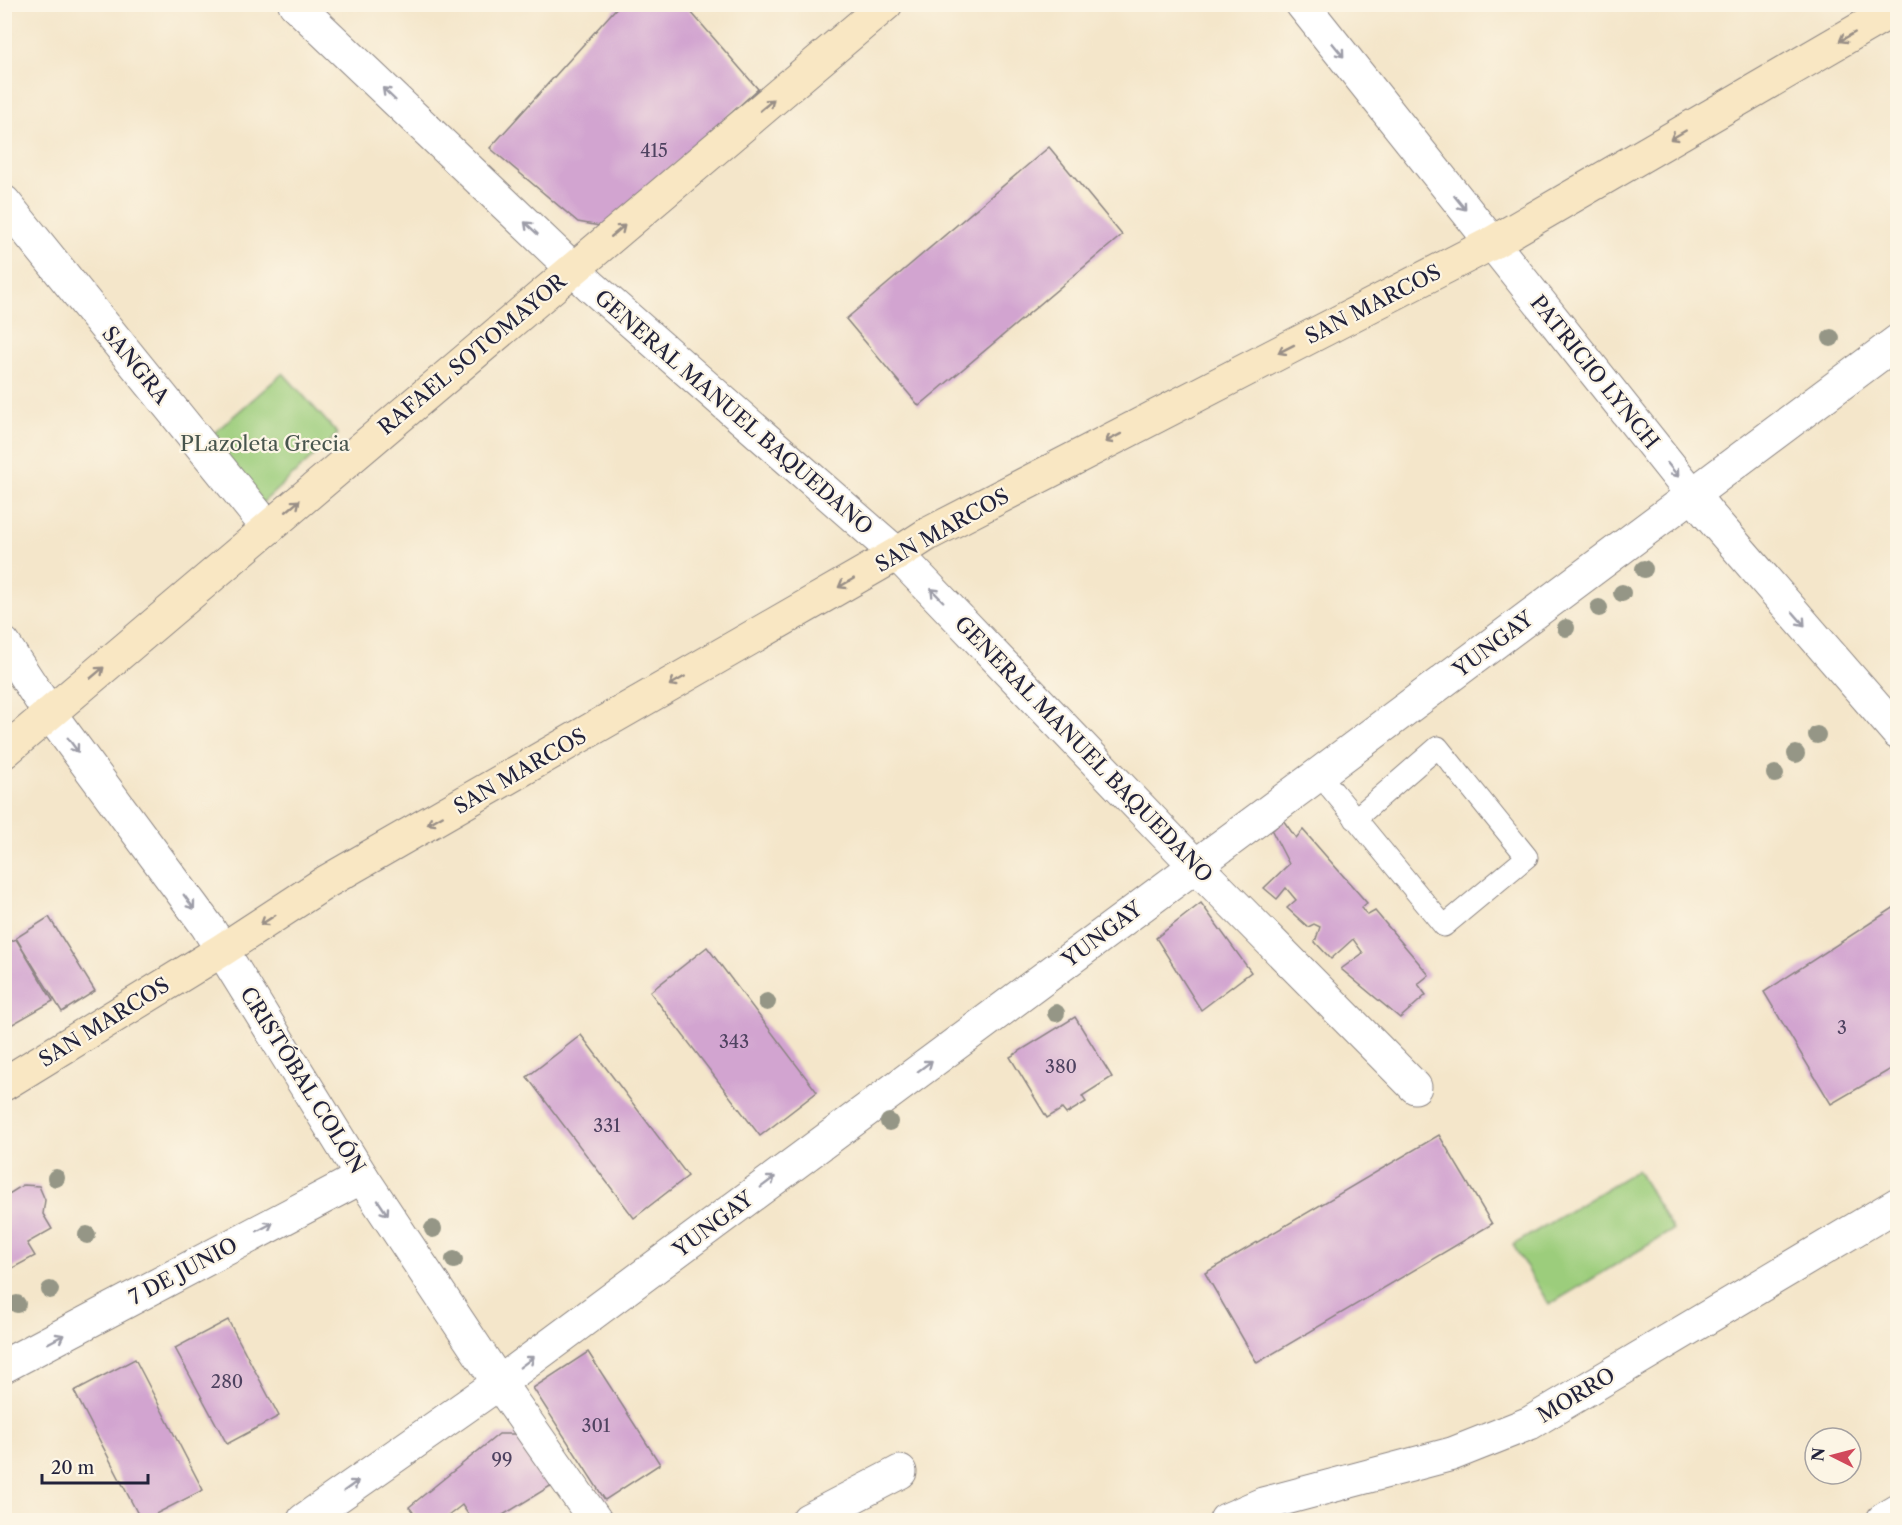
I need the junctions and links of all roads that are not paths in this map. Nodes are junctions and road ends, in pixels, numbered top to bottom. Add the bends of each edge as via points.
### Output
1 (295, 4) edge
2 (886, 4) edge
3 (1302, 4) edge
4 (1898, 7) edge
5 (4, 202) edge
6 (1492, 243) junction
7 (573, 269) junction
8 (1898, 341) edge
9 (1693, 495) junction
10 (268, 528) junction
11 (897, 554) junction
12 (4, 644) edge
13 (50, 714) junction
14 (1898, 733) edge
15 (4, 752) edge
16 (1319, 774) junction
17 (1354, 819) junction
18 (1195, 865) junction
19 (222, 950) junction
20 (4, 1084) edge
21 (1415, 1087) dead end
22 (362, 1177) junction
23 (1898, 1204) edge
24 (4, 1366) edge
25 (499, 1383) junction
26 (900, 1472) dead end
27 (1898, 1511) edge
28 (304, 1521) edge
29 (595, 1521) edge
30 (808, 1521) edge
31 (1226, 1521) edge
32 (1883, 1521) edge

7 -> 1 street, GENERAL MANUEL BAQUEDANO
7 -> 2 main road, RAFAEL SOTOMAYOR
3 -> 6 street, PATRICIO LYNCH
4 -> 6 main road, SAN MARCOS
5 - 10 street, SANGRA
6 -> 9 street, PATRICIO LYNCH
6 -> 11 main road, SAN MARCOS via 928,534
10 -> 7 main road, RAFAEL SOTOMAYOR
7 - 11 street, GENERAL MANUEL BAQUEDANO
8 - 9 street, YUNGAY
9 -> 14 street, PATRICIO LYNCH
9 - 16 street, YUNGAY
13 -> 10 main road, RAFAEL SOTOMAYOR
18 -> 11 street, GENERAL MANUEL BAQUEDANO
11 -> 19 main road, SAN MARCOS via 326,882
12 - 13 street, CRISTÓBAL COLÓN
13 - 15 main road, RAFAEL SOTOMAYOR
13 -> 19 street, CRISTÓBAL COLÓN
16 - 17 lane
16 - 18 street, YUNGAY
17 - 17 lane via 1444,926 1527,857 1438,747
18 - 21 street, GENERAL MANUEL BAQUEDANO
25 -> 18 street, YUNGAY
19 - 20 main road, SAN MARCOS
19 - 22 street, CRISTÓBAL COLÓN
24 -> 22 street, 7 DE JUNIO
22 -> 25 street, CRISTÓBAL COLÓN
23 - 31 street, MORRO via 1530,1423 1452,1454 1263,1504
28 -> 25 street, YUNGAY
25 - 29 street, CRISTÓBAL COLÓN
26 - 30 street
27 - 32 street

